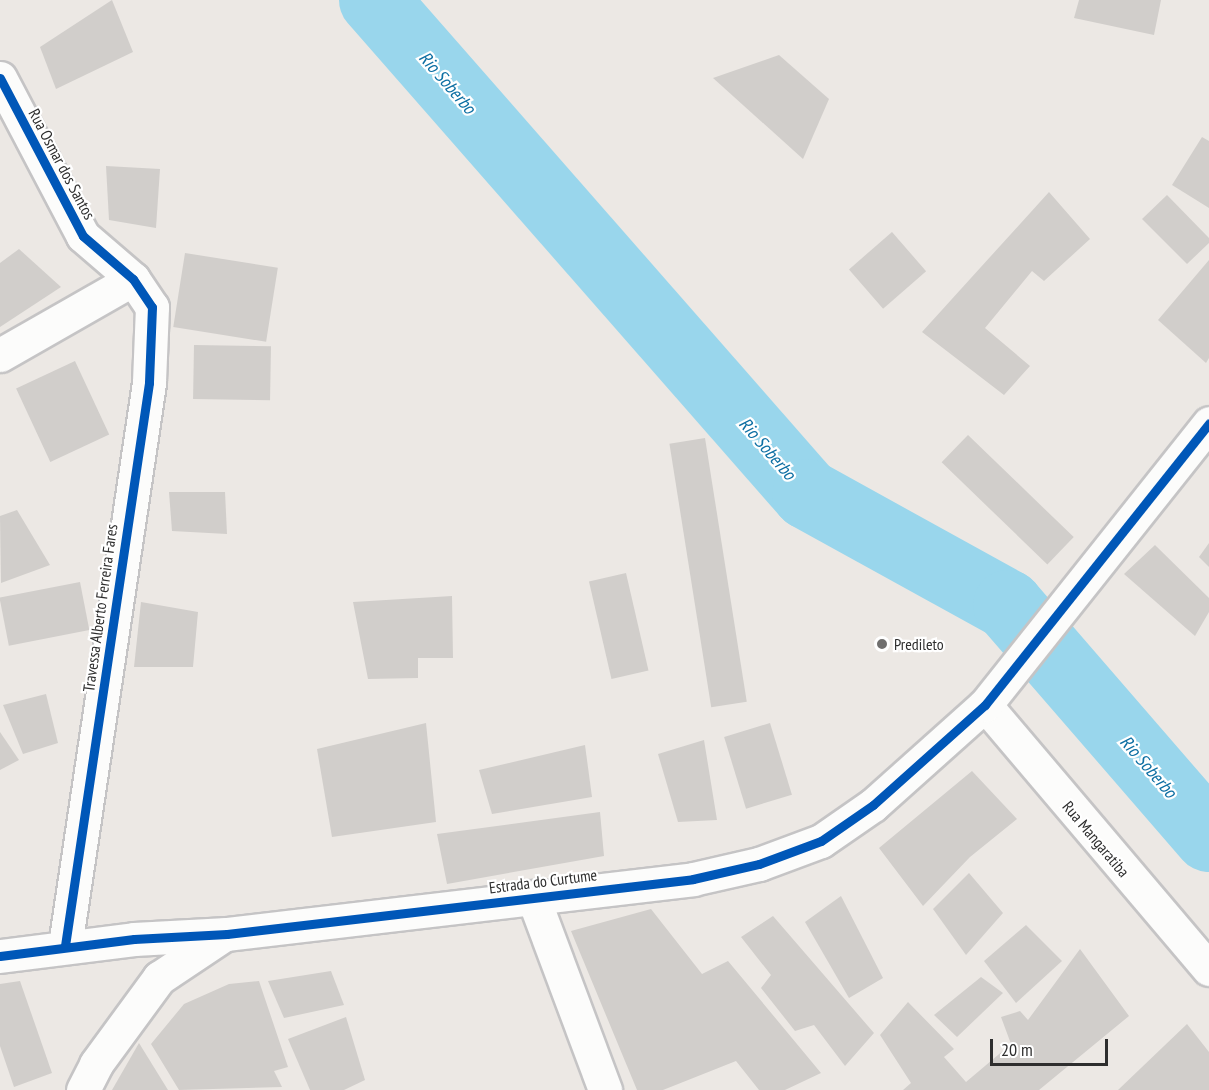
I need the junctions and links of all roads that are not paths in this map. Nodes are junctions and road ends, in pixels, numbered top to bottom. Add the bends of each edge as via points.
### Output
1 (0, 78) edge
2 (133, 279) junction
3 (0, 355) edge
4 (1209, 423) edge
5 (985, 705) junction
6 (533, 897) junction
7 (226, 934) junction
8 (134, 939) junction
9 (65, 946) junction
10 (0, 956) edge
11 (1209, 969) edge
12 (159, 978) junction
13 (83, 1090) edge
14 (605, 1090) edge

1 - 2 street, Rua Osmar dos Santos via 82,236
2 - 3 street
2 - 9 street, Travessa Alberto Ferreira Fares via 152,307 149,383
4 - 5 street, Estrada do Curtume
5 - 6 street, Estrada do Curtume via 873,805 821,841 759,864 693,879
5 - 11 street, Rua Mangaratiba
6 - 7 street, Estrada do Curtume
6 - 14 street
7 - 8 street, Estrada do Curtume
7 - 12 street via 198,948
8 - 9 street, Estrada do Curtume
8 - 12 street via 156,959
9 - 10 street, Estrada do Curtume
12 - 13 street via 96,1064

